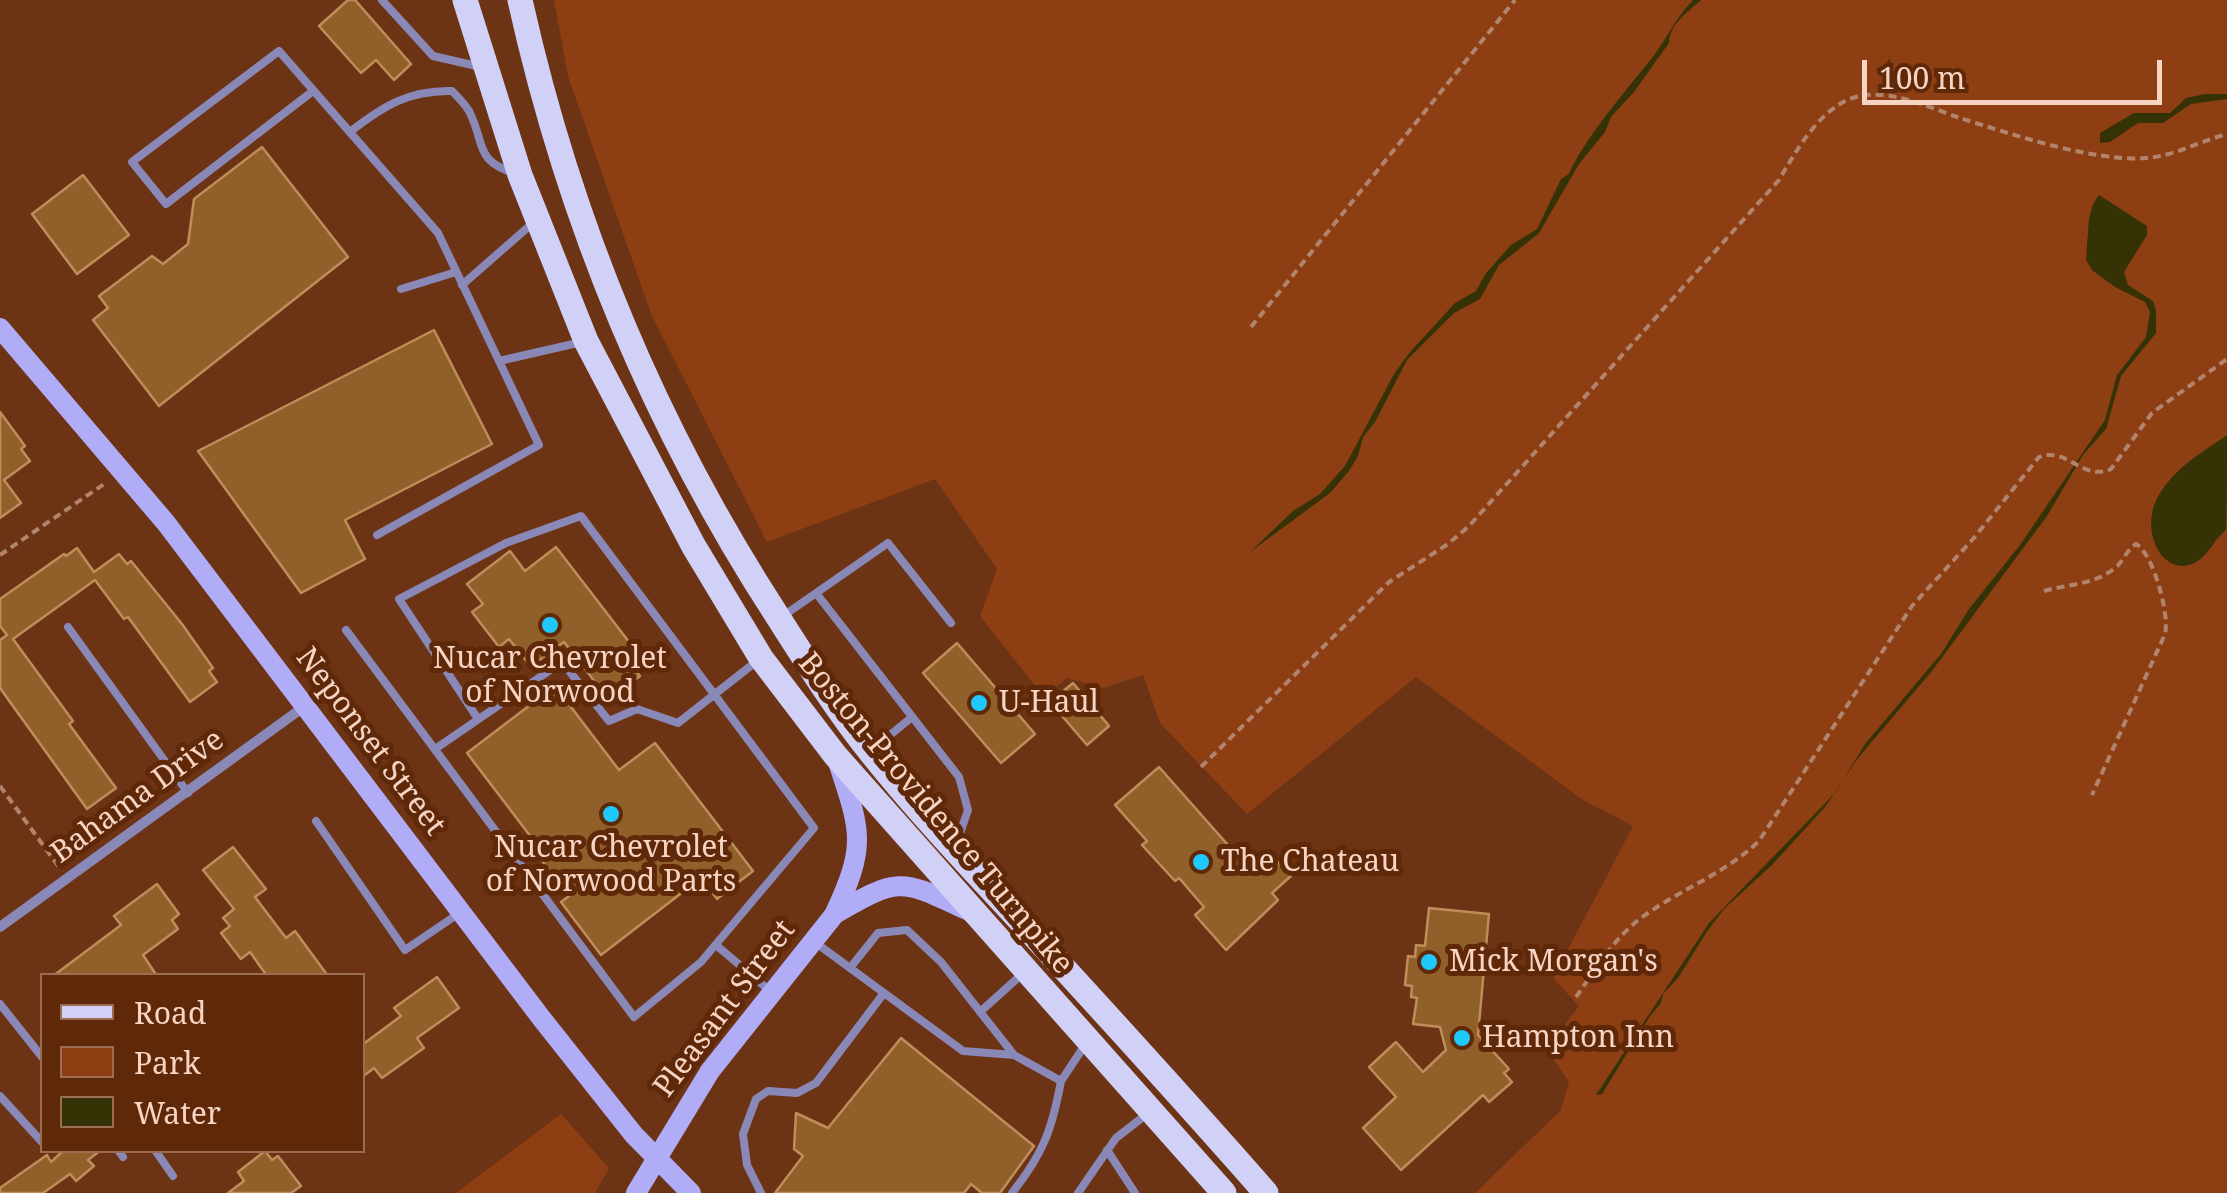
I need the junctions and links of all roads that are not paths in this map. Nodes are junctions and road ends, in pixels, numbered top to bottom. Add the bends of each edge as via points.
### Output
1 (382, 0) edge
2 (464, 0) edge
3 (520, 0) edge
4 (483, 67) junction
5 (314, 91) junction
6 (350, 132) junction
7 (520, 176) junction
8 (537, 220) junction
9 (456, 272) junction
10 (462, 285) junction
11 (400, 289) dead end
12 (0, 328) edge
13 (586, 341) junction
14 (498, 361) junction
15 (377, 535) dead end
16 (816, 593) junction
17 (779, 619) junction
18 (951, 623) dead end
19 (68, 627) dead end
20 (346, 630) dead end
21 (761, 658) junction
22 (712, 696) junction
23 (304, 706) junction
24 (912, 717) junction
25 (478, 719) junction
26 (435, 749) junction
27 (870, 752) junction
28 (836, 755) junction
29 (188, 793) junction
30 (316, 821) dead end
31 (954, 849) junction
32 (462, 911) junction
33 (972, 912) junction
34 (834, 915) junction
35 (0, 927) edge
36 (812, 940) junction
37 (716, 945) junction
38 (850, 968) junction
39 (1025, 971) junction
40 (771, 992) junction
41 (884, 992) junction
42 (0, 1004) edge
43 (980, 1012) junction
44 (1088, 1041) junction
45 (40, 1054) edge
46 (1014, 1055) junction
47 (1061, 1081) junction
48 (0, 1096) edge
49 (1150, 1111) junction
50 (40, 1140) edge
51 (1107, 1150) junction
52 (158, 1153) edge
53 (657, 1160) junction
54 (173, 1176) dead end
55 (636, 1193) edge
56 (691, 1193) edge
57 (760, 1193) edge
58 (1012, 1193) edge
59 (1078, 1193) edge
60 (1135, 1193) edge
61 (1224, 1193) edge
62 (1266, 1193) edge

1 - 4 lane via 432,56
2 - 4 main road, Boston-Providence Turnpike
3 - 17 main road, Boston-Providence Turnpike via 558,148 606,288 710,506
4 - 7 main road, Boston-Providence Turnpike
5 - 5 lane via 279,52 132,162 166,204
5 - 6 lane
6 - 7 lane via 386,104 425,90 452,91 468,109 484,158
6 - 9 lane via 438,232
7 - 8 main road, Boston-Providence Turnpike
8 - 10 lane
8 - 13 main road, Boston-Providence Turnpike
9 - 10 lane
9 - 11 lane
10 - 14 lane
12 - 23 street, Neponset Street via 166,523
13 - 14 lane
13 - 21 main road, Boston-Providence Turnpike via 693,546
14 - 15 lane via 539,445
16 - 17 lane
16 - 18 lane via 888,543
16 - 24 lane
17 - 27 main road, Boston-Providence Turnpike
19 - 29 lane
20 - 26 lane
21 - 22 lane
21 - 28 main road, Boston-Providence Turnpike
22 - 25 lane via 678,723 636,708 609,721 562,662
22 - 25 lane via 581,516 506,544 399,599
22 - 37 lane via 814,828
23 - 29 street, Bahama Drive
23 - 32 street, Neponset Street
24 - 27 lane
24 - 31 lane via 959,777 968,810
25 - 26 lane
26 - 37 lane via 634,1016
27 - 31 main road, Boston-Providence Turnpike
28 - 33 main road, Boston-Providence Turnpike
28 - 34 street, Pleasant Street via 859,839
29 - 35 street, Bahama Drive
30 - 32 lane via 405,950
31 - 62 main road, Boston-Providence Turnpike
32 - 53 street, Neponset Street
33 - 34 street, Pleasant Street via 914,886 896,886
33 - 39 main road, Boston-Providence Turnpike
34 - 36 street, Pleasant Street
36 - 38 lane
36 - 40 street, Pleasant Street
37 - 40 lane
38 - 41 lane
38 - 43 lane via 878,932 908,930
39 - 43 lane
39 - 44 main road, Boston-Providence Turnpike
40 - 53 street, Pleasant Street via 710,1071
41 - 46 lane via 963,1052
41 - 57 lane via 816,1082 797,1093 768,1092 756,1099 743,1134
42 - 45 lane
43 - 46 lane
44 - 47 lane
44 - 49 main road, Boston-Providence Turnpike
46 - 47 lane
47 - 58 lane via 1037,1162
48 - 50 lane
49 - 51 lane
49 - 61 main road, Boston-Providence Turnpike
51 - 59 lane
51 - 60 lane
52 - 54 lane
53 - 55 street, Pleasant Street
53 - 56 street, Neponset Street

